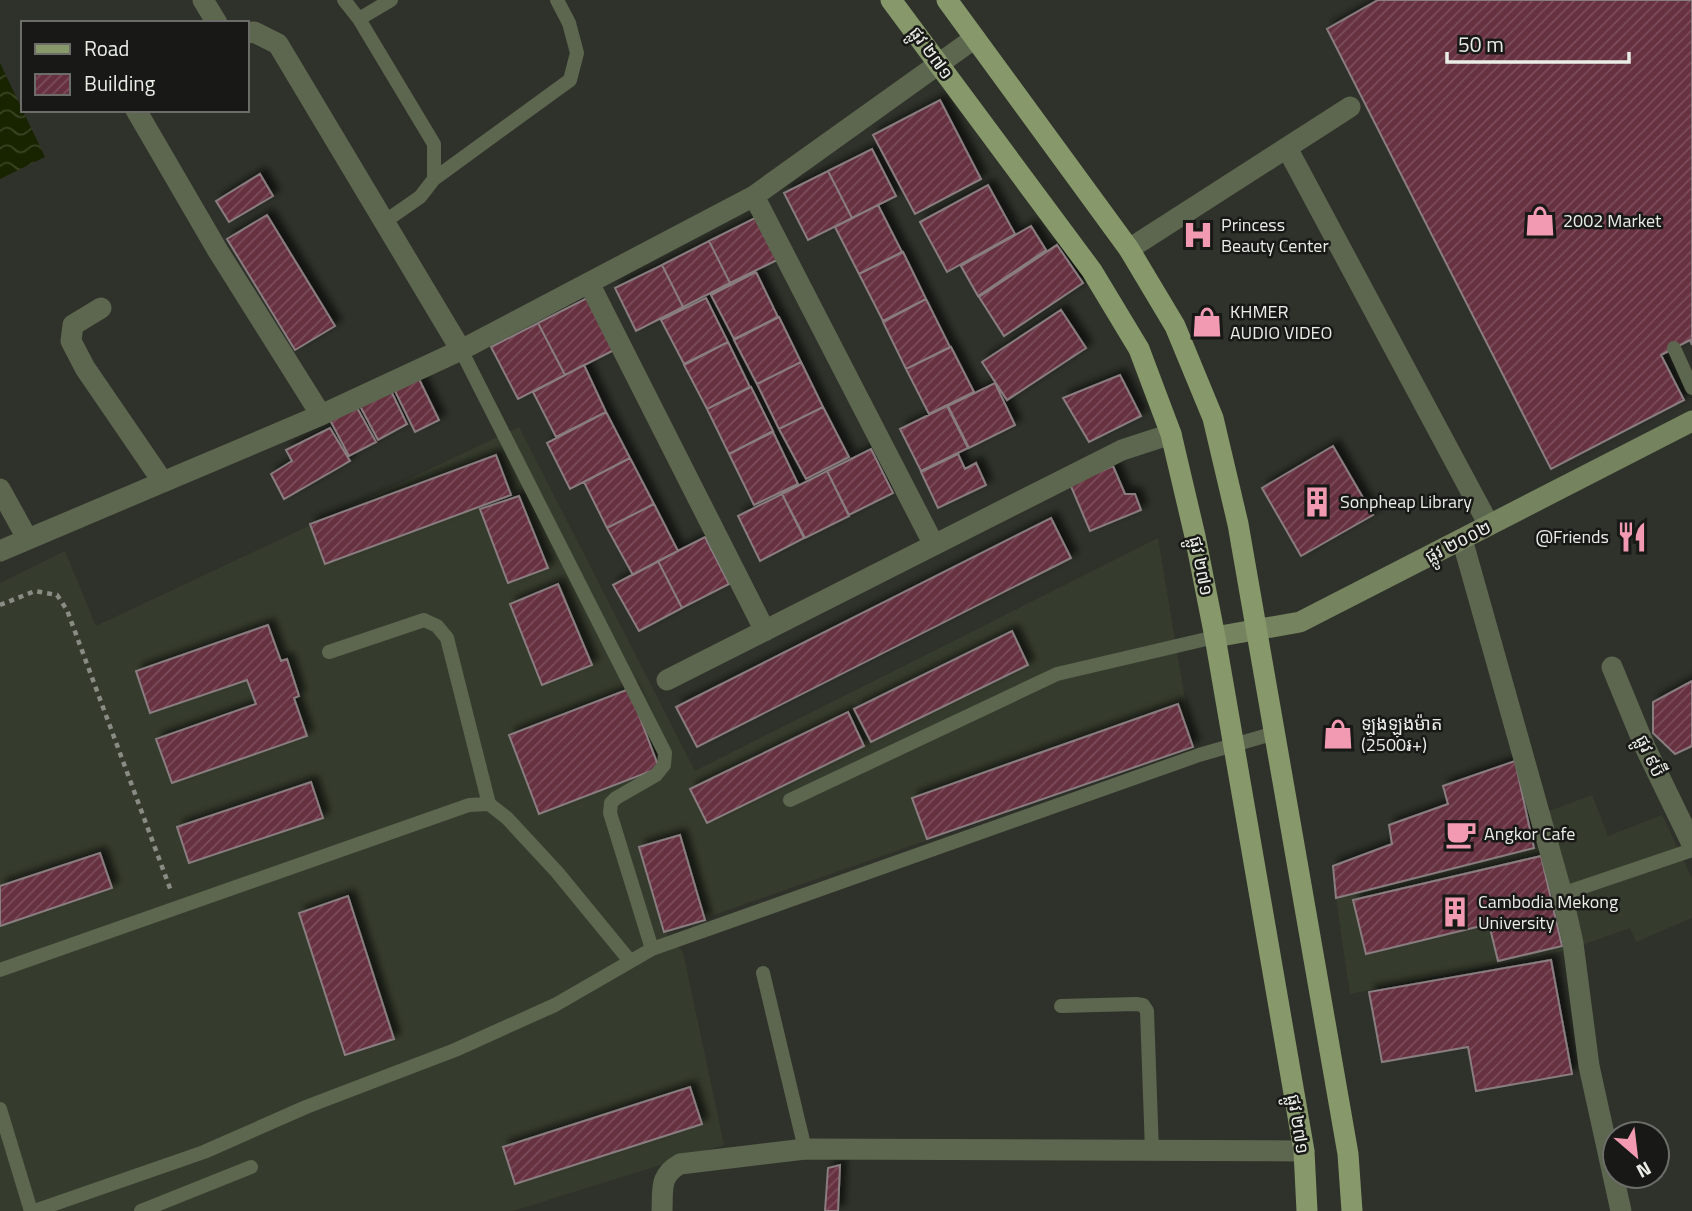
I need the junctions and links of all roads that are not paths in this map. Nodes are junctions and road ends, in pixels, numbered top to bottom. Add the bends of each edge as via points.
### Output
1 (204, 0) edge
2 (344, 0) edge
3 (391, 0) edge
4 (557, 0) edge
5 (891, 0) edge
6 (947, 0) edge
7 (359, 19) junction
8 (216, 21) edge
9 (248, 33) edge
10 (975, 38) junction
11 (939, 64) junction
12 (1350, 107) dead end
13 (137, 112) edge
14 (1287, 148) junction
15 (434, 179) junction
16 (754, 196) junction
17 (384, 222) junction
18 (1129, 249) junction
19 (589, 283) junction
20 (101, 308) dead end
21 (1674, 348) dead end
22 (461, 350) junction
23 (1692, 388) edge
24 (321, 415) junction
25 (1692, 421) edge
26 (1171, 434) junction
27 (163, 482) junction
28 (0, 489) edge
29 (1489, 525) junction
30 (27, 538) junction
31 (1462, 539) junction
32 (934, 545) junction
33 (0, 551) edge
34 (1257, 630) junction
35 (765, 631) junction
36 (1215, 637) junction
37 (329, 652) dead end
38 (1612, 667) dead end
39 (667, 680) dead end
40 (1275, 733) junction
41 (1232, 745) junction
42 (790, 800) dead end
43 (489, 804) junction
44 (1692, 844) edge
45 (1692, 850) edge
46 (1562, 894) junction
47 (652, 949) junction
48 (630, 961) junction
49 (0, 970) edge
50 (763, 973) dead end
51 (1061, 1006) dead end
52 (0, 1110) edge
53 (805, 1149) junction
54 (1152, 1151) junction
55 (1304, 1152) junction
56 (251, 1167) dead end
57 (33, 1211) edge
58 (141, 1211) edge
59 (662, 1211) edge
60 (1307, 1211) edge
61 (1352, 1211) edge
62 (1621, 1211) edge

1 - 8 street
2 - 7 lane
3 - 7 lane
4 - 15 lane via 577,53 570,80
5 - 11 main road, ផ្លូវ ២៧១
6 - 10 main road
7 - 15 lane via 434,144
9 - 17 street via 278,44
10 - 11 street
10 - 18 main road
11 - 16 street
11 - 26 main road, ផ្លូវ ២៧១ via 1092,271 1139,349
12 - 14 street
13 - 24 street
14 - 18 street
14 - 29 street
15 - 17 lane via 420,197
16 - 19 street
16 - 32 street
17 - 22 street
18 - 34 main road via 1175,326 1213,418
19 - 22 street
19 - 35 street
20 - 27 street via 74,325 71,341
21 - 23 lane
22 - 24 street
22 - 47 lane via 665,753 664,765 656,775 616,798 610,813
24 - 27 street
25 - 29 street, ផ្លូវ ២០០២
26 - 32 street via 1122,450
26 - 36 main road, ផ្លូវ ២៧១
27 - 30 street
28 - 30 street
29 - 31 street, ផ្លូវ ២០០២
30 - 33 street
31 - 34 street, ផ្លូវ ២០០២ via 1300,622
31 - 46 street
32 - 35 street
34 - 36 street, ផ្លូវ ២០០២
34 - 40 main road
35 - 39 street
36 - 41 main road, ផ្លូវ ២៧១
36 - 42 lane via 1057,674
37 - 43 lane via 424,620 437,626 447,638
38 - 44 street, ផ្លូវ ៩ប៊ី
40 - 41 lane
40 - 61 main road via 1348,1154
41 - 47 lane
41 - 55 main road, ផ្លូវ ២៧១
43 - 48 lane via 556,872
43 - 49 lane via 469,805
45 - 46 lane
46 - 62 street via 1590,1066
47 - 48 lane
48 - 57 lane via 555,1006 455,1050 204,1152
50 - 53 lane
51 - 54 lane via 1136,1004 1147,1011
52 - 57 lane
53 - 54 street
53 - 59 street via 680,1164 664,1179
54 - 55 street
55 - 60 main road, ផ្លូវ ២៧១
56 - 58 lane

